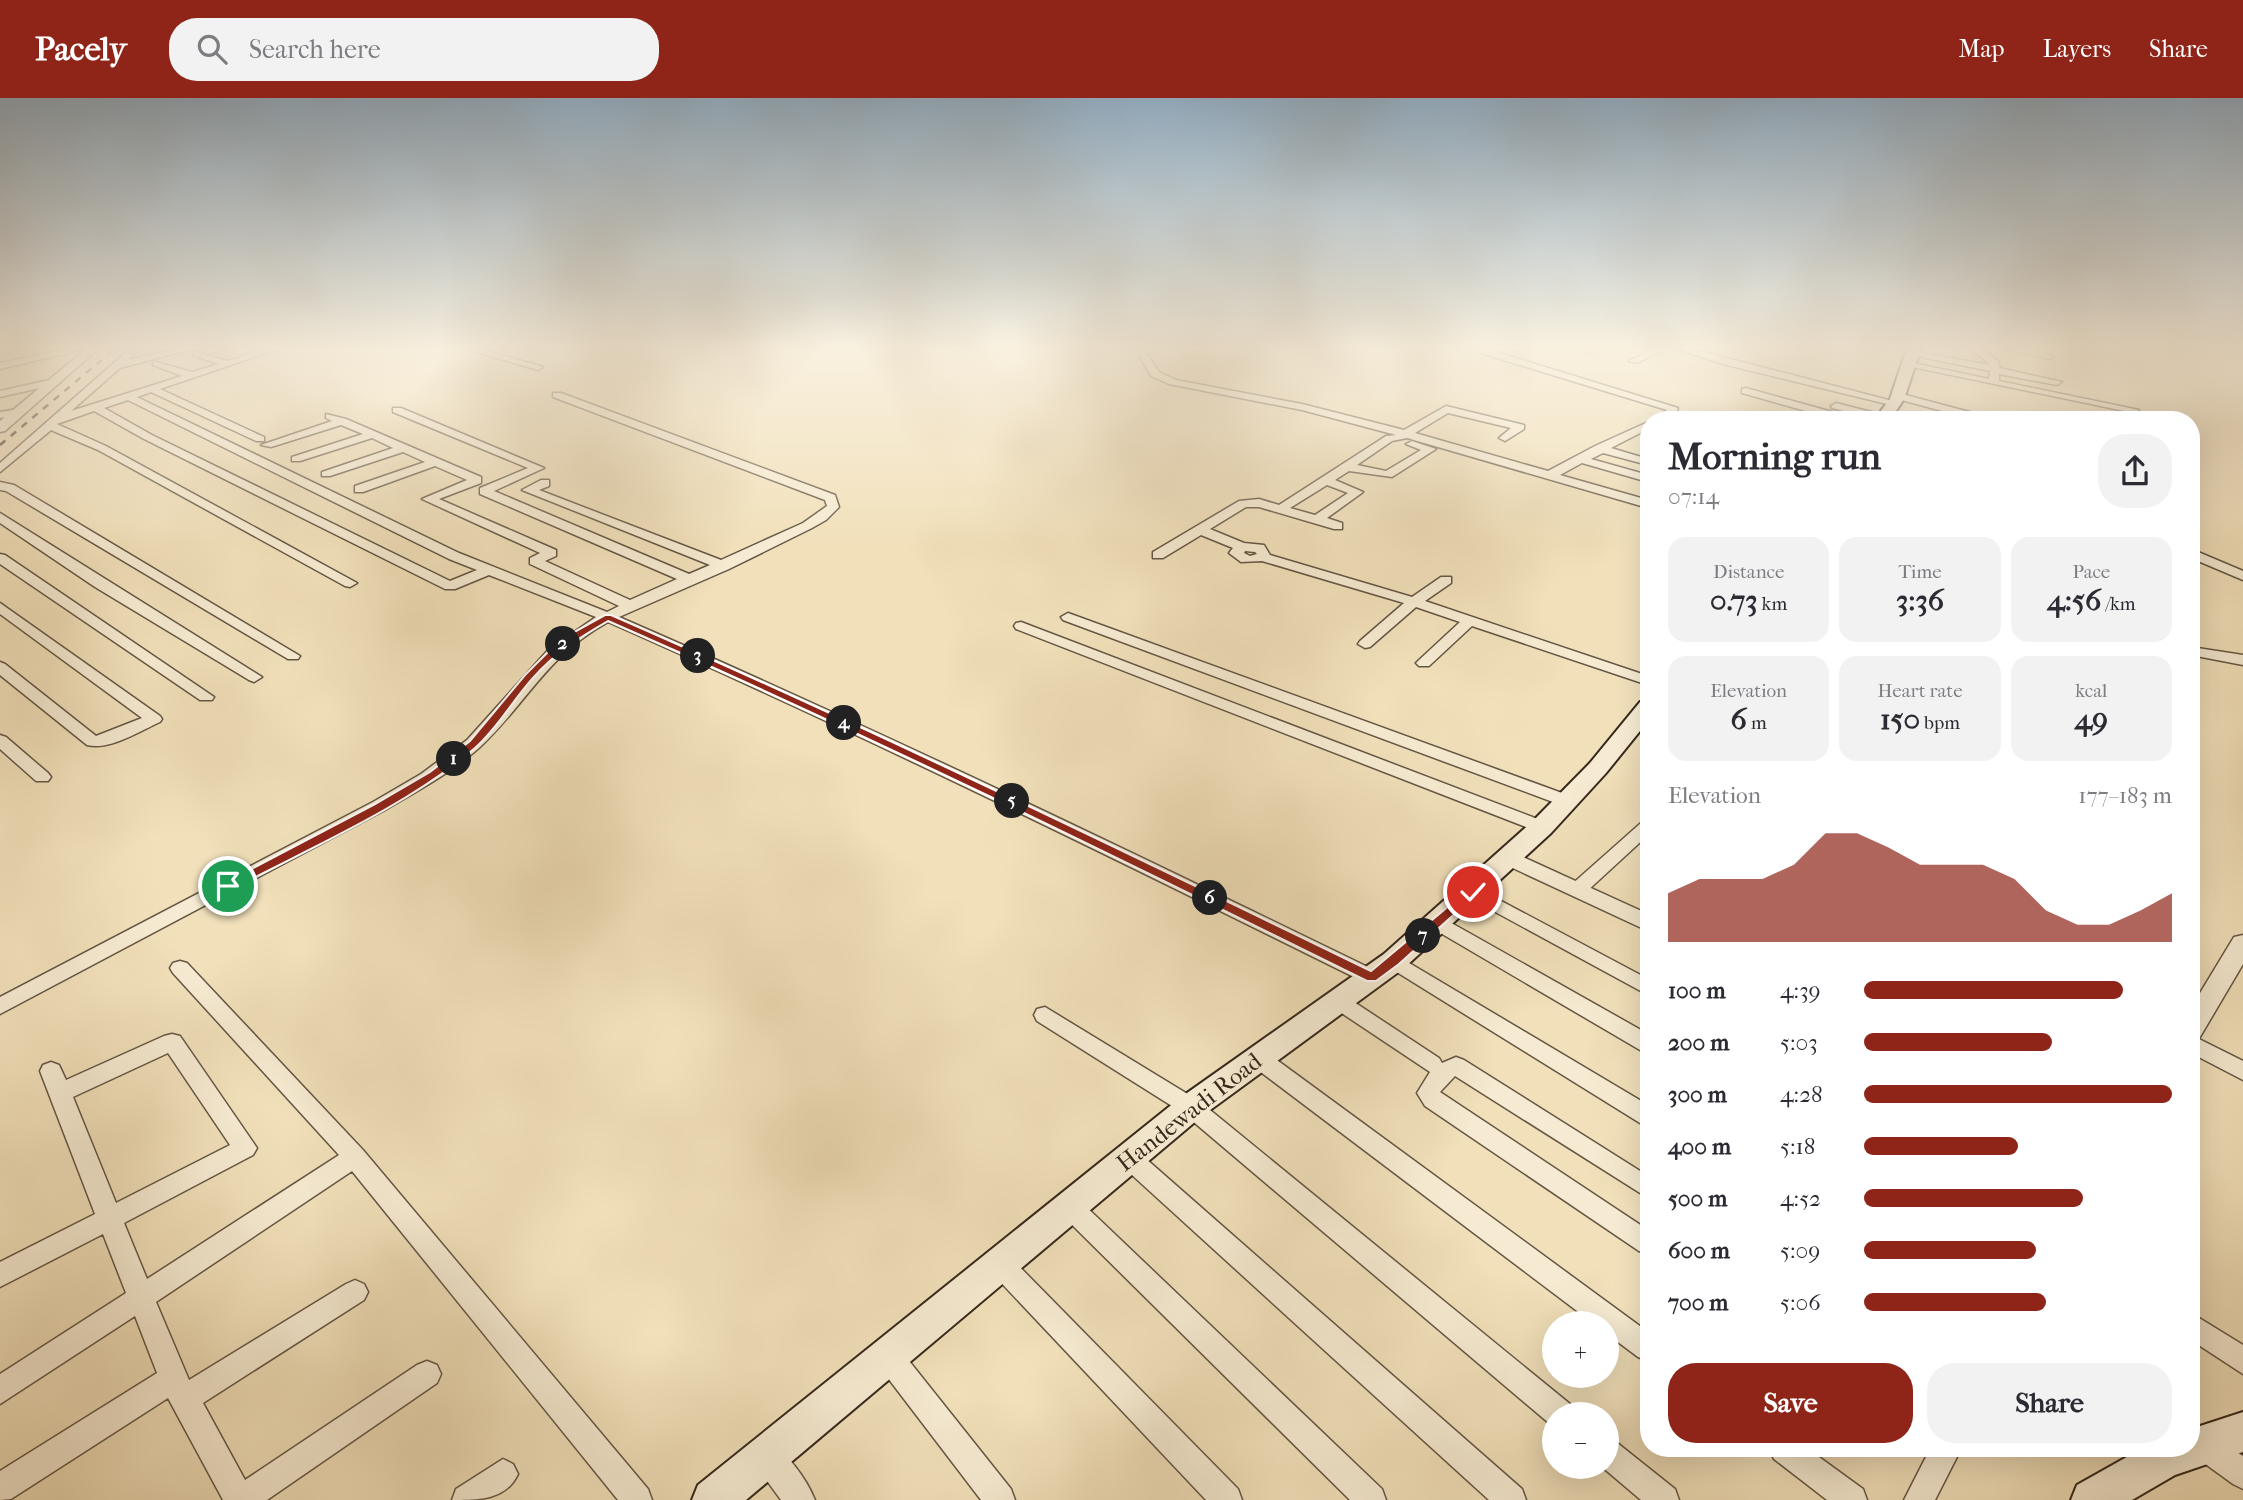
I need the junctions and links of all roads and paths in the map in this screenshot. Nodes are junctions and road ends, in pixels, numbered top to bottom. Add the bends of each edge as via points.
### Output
1 (16, 413) edge
2 (63, 413) edge
3 (77, 413) edge
4 (106, 413) edge
5 (164, 413) edge
6 (204, 413) edge
7 (405, 413) edge
8 (606, 413) edge
9 (1328, 413) edge
10 (1439, 413) edge
11 (1464, 413) edge
12 (53, 422) junction
13 (1, 424) edge
14 (1640, 429) edge
15 (67, 431) junction
16 (1530, 431) dead end
17 (1407, 433) junction
18 (372, 435) junction
19 (35, 437) junction
20 (1390, 438) junction
21 (1505, 438) dead end
22 (403, 448) junction
23 (1599, 448) junction
24 (1488, 456) junction
25 (296, 459) dead end
26 (1580, 459) junction
27 (1640, 460) edge
28 (435, 462) junction
29 (1349, 467) junction
30 (0, 469) edge
31 (326, 474) dead end
32 (1552, 474) junction
33 (1640, 478) edge
34 (1326, 481) junction
35 (545, 484) dead end
36 (0, 486) edge
37 (359, 489) dead end
38 (1640, 502) edge
39 (1280, 509) junction
40 (0, 517) edge
41 (1317, 519) junction
42 (1338, 526) dead end
43 (1200, 530) junction
44 (1158, 555) dead end
45 (2200, 557) edge
46 (0, 558) edge
47 (724, 566) junction
48 (489, 570) junction
49 (2243, 576) edge
50 (691, 580) junction
51 (1446, 580) dead end
52 (350, 583) dead end
53 (1413, 602) junction
54 (631, 606) junction
55 (0, 607) edge
56 (608, 617) junction
57 (1068, 617) dead end
58 (1470, 621) junction
59 (1021, 626) dead end
60 (1365, 644) dead end
61 (2200, 653) edge
62 (293, 656) dead end
63 (2243, 660) edge
64 (1424, 663) dead end
65 (0, 667) edge
66 (254, 677) dead end
67 (1640, 678) edge
68 (206, 697) dead end
69 (1640, 716) edge
70 (0, 740) edge
71 (42, 777) dead end
72 (1567, 801) junction
73 (1542, 827) junction
74 (1640, 832) edge
75 (1510, 858) junction
76 (1577, 889) junction
77 (1473, 892) junction
78 (1640, 919) edge
79 (1438, 923) junction
80 (2241, 951) edge
81 (180, 968) dead end
82 (1383, 969) junction
83 (1640, 984) edge
84 (1338, 1001) junction
85 (0, 1006) edge
86 (1045, 1015) dead end
87 (2200, 1016) edge
88 (1640, 1039) edge
89 (2200, 1048) edge
90 (1258, 1058) junction
91 (1431, 1064) dead end
92 (2243, 1071) edge
93 (1191, 1107) junction
94 (1640, 1112) edge
95 (355, 1157) junction
96 (1129, 1157) junction
97 (1640, 1183) edge
98 (1069, 1206) junction
99 (109, 1218) junction
100 (1640, 1239) edge
101 (1000, 1264) junction
102 (0, 1275) edge
103 (355, 1292) dead end
104 (141, 1298) junction
105 (2200, 1331) edge
106 (1640, 1342) edge
107 (888, 1356) junction
108 (2243, 1362) edge
109 (427, 1374) dead end
110 (179, 1389) junction
111 (0, 1390) edge
112 (1546, 1402) edge
113 (2243, 1432) edge
114 (2200, 1445) edge
115 (2200, 1452) edge
116 (767, 1457) junction
117 (1795, 1457) edge
118 (1943, 1457) edge
119 (2168, 1457) edge
120 (1619, 1463) edge
121 (503, 1474) dead end
122 (2243, 1474) edge
123 (0, 1488) edge
124 (240, 1500) edge
125 (467, 1500) edge
126 (637, 1500) edge
127 (713, 1500) edge
128 (800, 1500) edge
129 (1000, 1500) edge
130 (1227, 1500) edge
131 (1371, 1500) edge
132 (1511, 1500) edge
133 (1664, 1500) edge
134 (1852, 1500) edge
135 (1919, 1500) edge
136 (2092, 1500) edge

1 - 13 street
2 - 12 street
3 - 12 street
4 - 48 street via 450,586
5 - 48 street
6 - 18 street via 264,442 336,419
7 - 50 street via 538,468 484,491
8 - 47 street via 834,502 819,518
9 - 17 street
10 - 17 street
11 - 21 street via 1520,427
12 - 15 street
12 - 19 street
14 - 23 street
15 - 19 street
15 - 52 street
16 - 24 street
17 - 20 street
17 - 24 street
18 - 22 street
18 - 25 street
19 - 30 street
20 - 29 street
20 - 29 street via 1430,449 1388,475
22 - 28 street
22 - 31 street
23 - 26 street
23 - 27 street
24 - 32 street
26 - 32 street
26 - 33 street
28 - 37 street
28 - 54 street via 477,480 428,499 551,553 535,561
29 - 34 street
32 - 38 street
34 - 39 street
34 - 41 street via 1357,492
35 - 47 street via 528,490
36 - 62 street
39 - 41 street
39 - 43 street via 1243,504
40 - 66 street
41 - 42 street
43 - 44 street
43 - 53 street via 1241,547 1259,548 1264,552 1261,557
45 - 49 street
46 - 68 street
47 - 50 street
48 - 56 street
50 - 54 street
51 - 53 street
53 - 58 street
53 - 60 street
54 - 56 street
55 - 65 street via 154,719 93,743
56 - 82 street
56 - 85 street via 552,653 473,744 434,774
57 - 72 street
58 - 64 street
58 - 67 street
59 - 73 street
61 - 63 street
69 - 72 main road, Handewadi Road
70 - 71 street
72 - 73 main road, Handewadi Road
73 - 75 main road, Handewadi Road
74 - 76 street
75 - 76 street
75 - 77 main road, Handewadi Road
76 - 78 street
77 - 79 main road, Handewadi Road
77 - 83 street
79 - 82 main road, Handewadi Road
79 - 88 street
80 - 87 street
81 - 95 street
82 - 84 main road, Handewadi Road
82 - 94 street
84 - 90 main road, Handewadi Road
84 - 91 street
86 - 93 street
89 - 92 street
90 - 93 main road, Handewadi Road
90 - 106 street
93 - 96 main road, Handewadi Road
93 - 112 street
95 - 104 street
95 - 126 street
96 - 98 main road, Handewadi Road
96 - 132 street
97 - 100 street via 1456,1066 1429,1088 1433,1100
98 - 101 main road, Handewadi Road
98 - 131 street
99 - 99 street via 56,1082 172,1042 245,1148
99 - 102 street
99 - 104 street
101 - 107 main road, Handewadi Road
101 - 130 street
103 - 110 street
104 - 110 street
104 - 111 street
105 - 108 street
107 - 116 main road, Handewadi Road
107 - 129 street
109 - 124 street
110 - 123 street
110 - 124 street
113 - 114 main road
115 - 122 street
116 - 127 main road, Handewadi Road
116 - 128 street
117 - 134 street
118 - 135 street
119 - 136 main road
120 - 133 street
121 - 125 street

